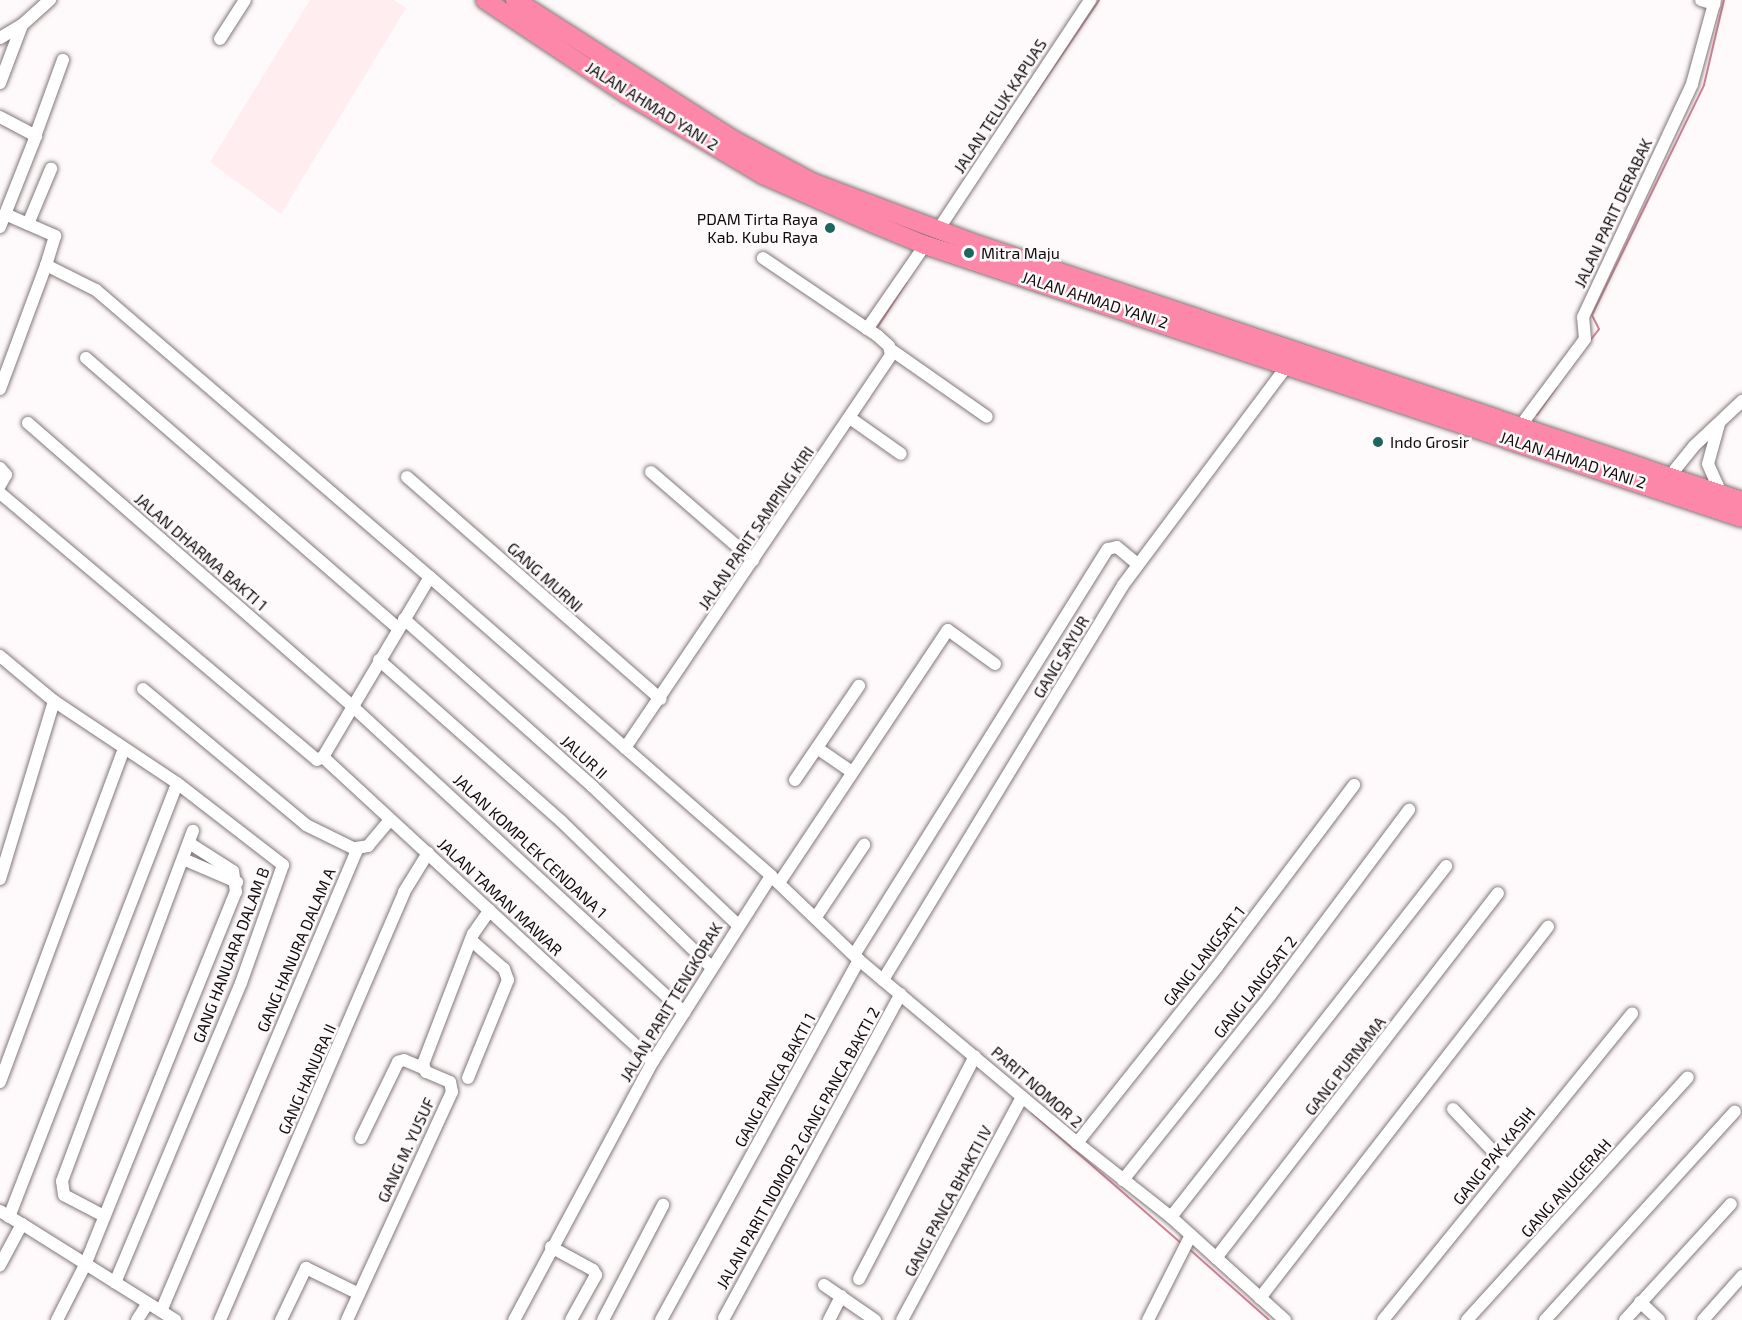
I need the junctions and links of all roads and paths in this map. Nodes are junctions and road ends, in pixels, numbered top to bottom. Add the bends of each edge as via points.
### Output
1 (50, 0) edge
2 (245, 0) edge
3 (485, 0) edge
4 (515, 0) edge
5 (1090, 0) edge
6 (1710, 1) edge
7 (21, 25) junction
8 (0, 38) edge
9 (220, 39) dead end
10 (63, 60) dead end
11 (0, 83) edge
12 (0, 117) edge
13 (35, 134) junction
14 (51, 169) dead end
15 (5, 214) junction
16 (28, 224) junction
17 (0, 227) edge
18 (936, 239) junction
19 (763, 258) dead end
20 (46, 265) junction
21 (1176, 318) junction
22 (872, 332) junction
23 (890, 349) junction
24 (86, 358) dead end
25 (1287, 366) junction
26 (0, 389) edge
27 (1742, 401) edge
28 (987, 417) dead end
29 (850, 418) junction
30 (28, 423) dead end
31 (1720, 423) junction
32 (1521, 425) junction
33 (901, 454) dead end
34 (0, 468) edge
35 (651, 472) dead end
36 (407, 477) dead end
37 (1665, 482) junction
38 (0, 485) edge
39 (0, 493) edge
40 (1721, 493) junction
41 (1742, 501) edge
42 (1742, 519) edge
43 (749, 557) junction
44 (1137, 564) junction
45 (430, 577) junction
46 (401, 624) junction
47 (0, 656) edge
48 (379, 660) junction
49 (995, 664) dead end
50 (859, 686) dead end
51 (143, 689) dead end
52 (661, 699) junction
53 (54, 701) junction
54 (352, 706) junction
55 (124, 748) junction
56 (625, 748) junction
57 (817, 748) junction
58 (323, 757) junction
59 (852, 772) junction
60 (795, 780) dead end
61 (177, 783) junction
62 (1354, 786) dead end
63 (1409, 810) dead end
64 (390, 820) junction
65 (864, 845) dead end
66 (356, 848) junction
67 (428, 853) junction
68 (183, 859) junction
69 (1446, 866) dead end
70 (0, 879) edge
71 (775, 880) junction
72 (237, 882) junction
73 (1498, 893) dead end
74 (490, 910) junction
75 (816, 917) junction
76 (738, 925) junction
77 (1548, 927) dead end
78 (472, 941) junction
79 (857, 957) junction
80 (711, 967) junction
81 (884, 980) junction
82 (901, 994) junction
83 (684, 1012) junction
84 (1632, 1014) dead end
85 (975, 1056) junction
86 (653, 1061) junction
87 (423, 1068) junction
88 (1688, 1077) dead end
89 (468, 1078) dead end
90 (0, 1082) edge
91 (1022, 1097) junction
92 (1453, 1109) dead end
93 (1735, 1111) dead end
94 (361, 1138) dead end
95 (1077, 1143) junction
96 (1508, 1166) junction
97 (1123, 1180) junction
98 (1731, 1204) dead end
99 (663, 1206) dead end
100 (5, 1214) edge
101 (104, 1216) junction
102 (1171, 1217) junction
103 (22, 1224) junction
104 (1188, 1243) junction
105 (551, 1247) junction
106 (1216, 1258) junction
107 (85, 1264) junction
108 (0, 1265) edge
109 (1742, 1276) edge
110 (860, 1279) dead end
111 (115, 1283) junction
112 (824, 1285) dead end
113 (359, 1294) junction
114 (841, 1296) junction
115 (1260, 1298) junction
116 (1640, 1302) junction
117 (148, 1303) junction
118 (161, 1311) junction
119 (724, 1318) dead end
120 (57, 1320) edge
121 (137, 1320) edge
122 (175, 1320) edge
123 (220, 1320) edge
124 (281, 1320) edge
125 (347, 1320) edge
126 (514, 1320) edge
127 (571, 1320) edge
128 (603, 1320) edge
129 (661, 1320) edge
130 (828, 1320) edge
131 (875, 1320) edge
132 (902, 1320) edge
133 (1148, 1320) edge
134 (1284, 1320) edge
135 (1383, 1320) edge
136 (1467, 1320) edge
137 (1545, 1320) edge
138 (1625, 1320) edge
139 (1659, 1320) edge
140 (1703, 1320) edge

1 - 7 street
2 - 9 street
3 - 18 highway, JALAN AHMAD YANI 2 via 632,97 763,175
4 - 18 highway, JALAN AHMAD YANI 2 via 777,165
5 - 18 street, JALAN TELUK KAPUAS
6 - 32 street, JALAN PARIT DERABAK via 1692,84 1583,316 1585,339
7 - 8 street
7 - 11 street
10 - 13 street
12 - 13 street
13 - 15 street
14 - 16 street
15 - 16 street
15 - 17 street
16 - 20 street via 56,237
18 - 21 highway, JALAN AHMAD YANI 2
18 - 22 street, JALAN TELUK KAPUAS
19 - 22 street
20 - 26 street
20 - 45 street via 96,290
21 - 25 highway, JALAN AHMAD YANI 2
21 - 32 highway, JALAN AHMAD YANI 2
22 - 23 street
23 - 28 street
23 - 29 street, JALAN PARIT SAMPING KIRI via 889,358
24 - 46 street, JALUR II
25 - 37 highway, JALAN AHMAD YANI 2
25 - 44 street, GANG SAYUR
27 - 31 street
29 - 33 street
29 - 43 street, JALAN PARIT SAMPING KIRI
30 - 54 street, JALAN DHARMA BAKTI 1
31 - 37 street
31 - 40 street via 1708,464
32 - 37 highway, JALAN AHMAD YANI 2
34 - 38 street via 6,475
35 - 43 street
36 - 52 street, GANG MURNI
37 - 40 highway, JALAN AHMAD YANI 2
37 - 42 highway, JALAN AHMAD YANI 2
39 - 58 street, JALAN TAMAN MAWAR via 315,759
40 - 41 highway, JALAN AHMAD YANI 2
43 - 52 street, JALAN PARIT SAMPING KIRI
44 - 79 street, GANG PANCA BAKTI 1 via 1117,547 1108,549
44 - 81 street, GANG SAYUR
45 - 46 street
45 - 56 street
46 - 48 street
46 - 76 street, JALUR II via 593,787
47 - 53 street, GANG HANUARA DALAM B
48 - 54 street
48 - 80 street via 561,821
49 - 59 street, JALAN PARIT TENGKORAK via 948,630
50 - 57 street
51 - 66 street via 306,825
52 - 56 street, JALAN PARIT SAMPING KIRI
53 - 55 street, GANG HANUARA DALAM B
53 - 70 street
54 - 58 street
54 - 83 street, JALAN KOMPLEK CENDANA 1
55 - 61 street, GANG HANUARA DALAM B
55 - 90 street
56 - 71 street
57 - 59 street
57 - 60 street
58 - 64 street, JALAN TAMAN MAWAR
59 - 71 street, JALAN PARIT TENGKORAK
61 - 100 street
61 - 111 street, GANG HANUARA DALAM B via 284,868 241,983
62 - 95 street, GANG LANGSAT 1
63 - 97 street, GANG LANGSAT 2
64 - 66 street via 368,846
64 - 67 street, JALAN TAMAN MAWAR
65 - 75 street
66 - 118 street, GANG HANURA DALAM A
67 - 74 street, JALAN TAMAN MAWAR
67 - 123 street, GANG HANURA II via 401,899
68 - 72 street
68 - 72 street via 191,837 234,871
68 - 101 street via 62,1181 64,1195
69 - 102 street
71 - 75 street, PARIT NOMOR 2
71 - 76 street, JALAN PARIT TENGKORAK
72 - 101 street
73 - 106 street, GANG PURNAMA
74 - 78 street
74 - 86 street, JALAN TAMAN MAWAR
75 - 79 street, PARIT NOMOR 2
76 - 80 street, JALAN PARIT TENGKORAK
77 - 115 street
78 - 87 street
78 - 89 street via 504,969 508,980
79 - 81 street, PARIT NOMOR 2
79 - 129 street, GANG PANCA BAKTI 1
80 - 83 street, JALAN PARIT TENGKORAK
81 - 82 street, PARIT NOMOR 2
82 - 85 street, PARIT NOMOR 2
82 - 119 street, JALAN PARIT NOMOR 2 GANG PANCA BAKTI 2
83 - 86 street, JALAN PARIT TENGKORAK
84 - 96 street, GANG PAK KASIH
85 - 91 street, PARIT NOMOR 2
85 - 110 street
86 - 105 street, JALAN PARIT TENGKORAK
87 - 94 street via 404,1060 398,1062
87 - 113 street, GANG M. YUSUF via 450,1082 452,1092
88 - 136 street, GANG ANUGERAH
91 - 95 street, PARIT NOMOR 2
91 - 132 street, GANG PANCA BHAKTI IV
92 - 96 street
93 - 137 street
95 - 97 street, PARIT NOMOR 2
96 - 135 street, GANG PAK KASIH
97 - 102 street, PARIT NOMOR 2
98 - 116 street
99 - 128 street
100 - 103 street
101 - 107 street
102 - 104 street, PARIT NOMOR 2
103 - 107 street
103 - 108 street
104 - 106 street, PARIT NOMOR 2
104 - 133 street
105 - 126 street, JALAN PARIT TENGKORAK
105 - 127 street via 593,1269 596,1275
106 - 115 street, PARIT NOMOR 2
107 - 111 street
107 - 120 street
109 - 140 street
111 - 117 street
112 - 114 street
113 - 124 street via 306,1268
113 - 125 street, GANG M. YUSUF
114 - 130 street
114 - 131 street
115 - 134 street, PARIT NOMOR 2
116 - 138 street
116 - 139 street
117 - 118 street
117 - 121 street
118 - 122 street

